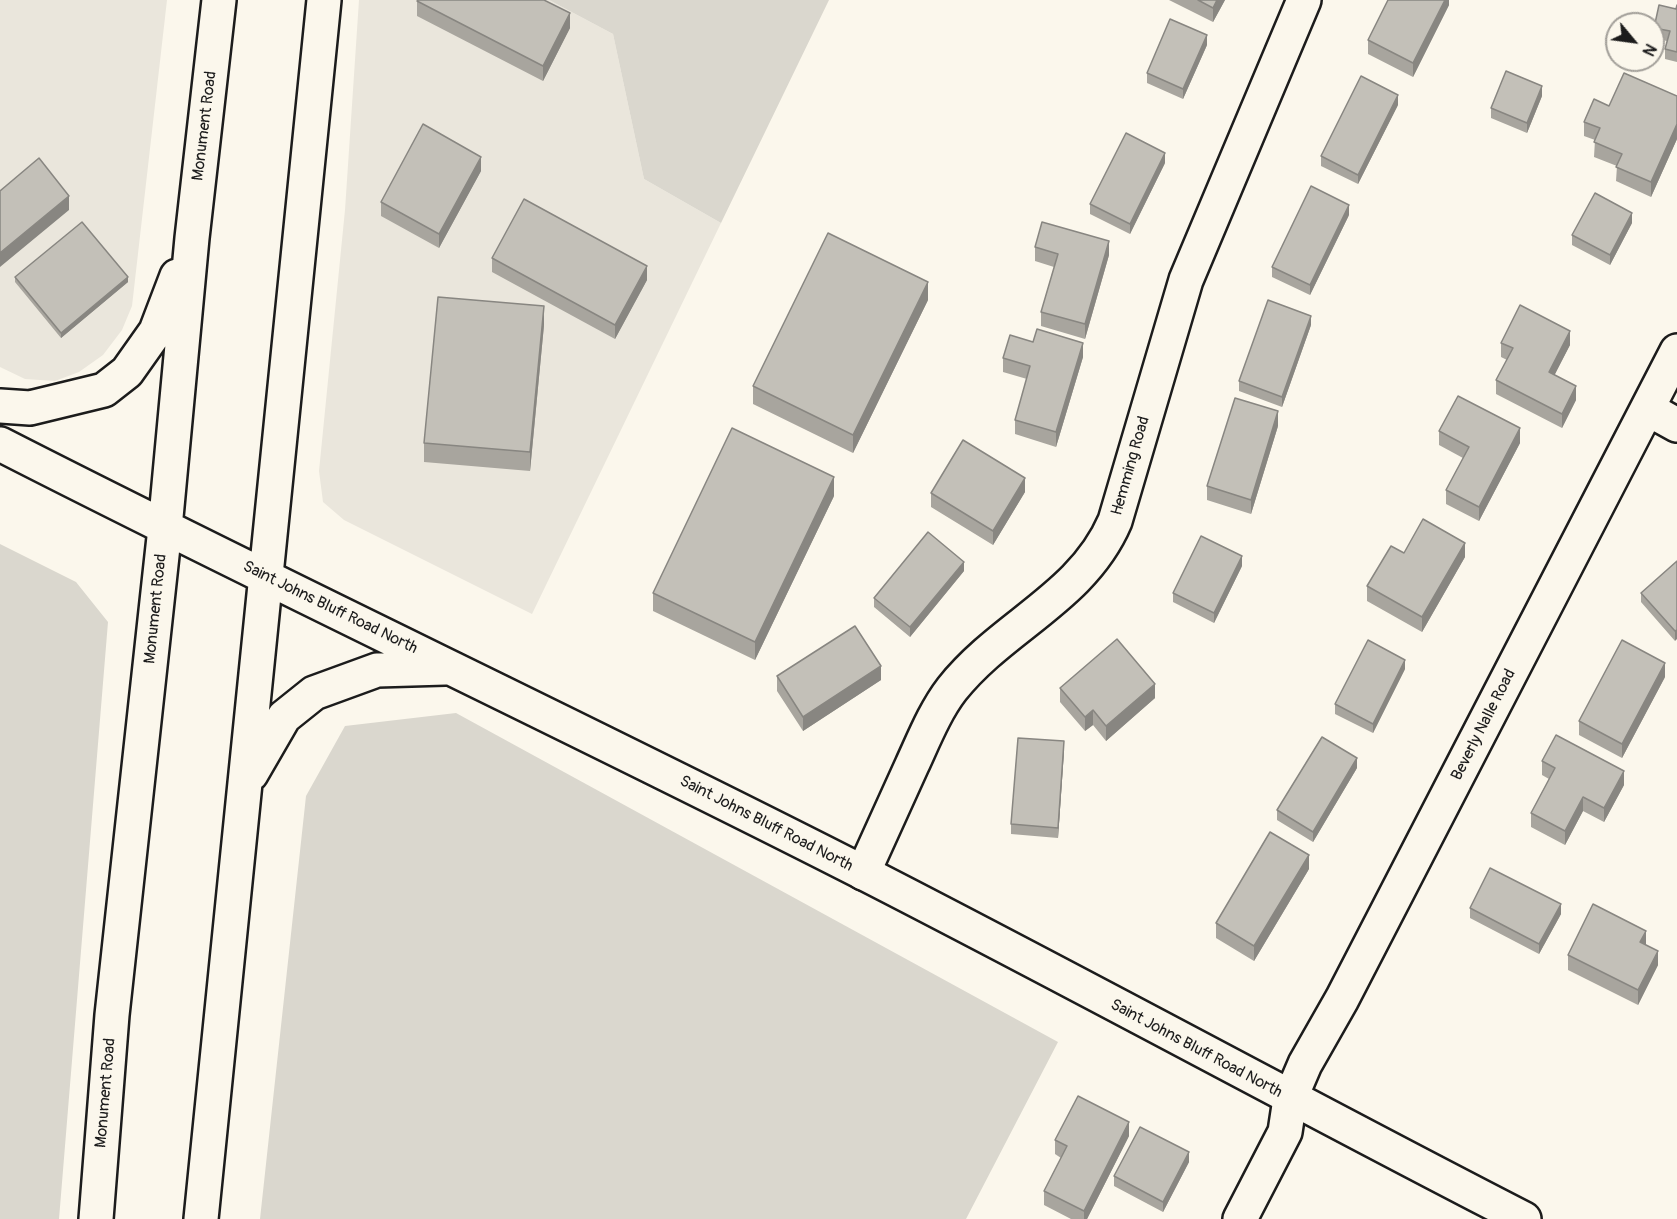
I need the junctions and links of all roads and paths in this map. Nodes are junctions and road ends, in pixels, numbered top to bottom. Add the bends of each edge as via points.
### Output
1 (219, 0) edge
2 (324, 0) edge
3 (1304, 0) edge
4 (192, 238) junction
5 (1677, 351) edge
6 (0, 406) edge
7 (1648, 409) junction
8 (1677, 425) edge
9 (0, 444) edge
10 (165, 528) junction
11 (267, 576) junction
12 (450, 668) junction
13 (246, 784) junction
14 (863, 873) junction
15 (1290, 1099) junction
16 (96, 1219) edge
17 (201, 1219) edge
18 (1240, 1219) edge
19 (1524, 1219) edge

1 - 4 main road, Monument Road
2 - 11 main road
3 - 14 main road, Hemming Road via 1186,280 1105,544 1073,584 987,649 951,690 927,731
4 - 6 main road via 156,331 127,372 104,390 30,408
4 - 10 main road, Monument Road
5 - 7 main road, Beverly Nalle Road
7 - 8 main road
7 - 15 main road, Beverly Nalle Road
9 - 10 main road, Saint Johns Bluff Road North
10 - 11 main road, Saint Johns Bluff Road North
10 - 16 main road, Monument Road via 112,1015
11 - 12 main road, Saint Johns Bluff Road North
11 - 13 main road
12 - 13 main road via 377,670 314,693 284,717
12 - 14 main road, Saint Johns Bluff Road North
13 - 17 main road
14 - 15 main road, Saint Johns Bluff Road North
15 - 18 main road, Beverly Nalle Road via 1285,1132
15 - 19 main road, Saint Johns Bluff Road North

